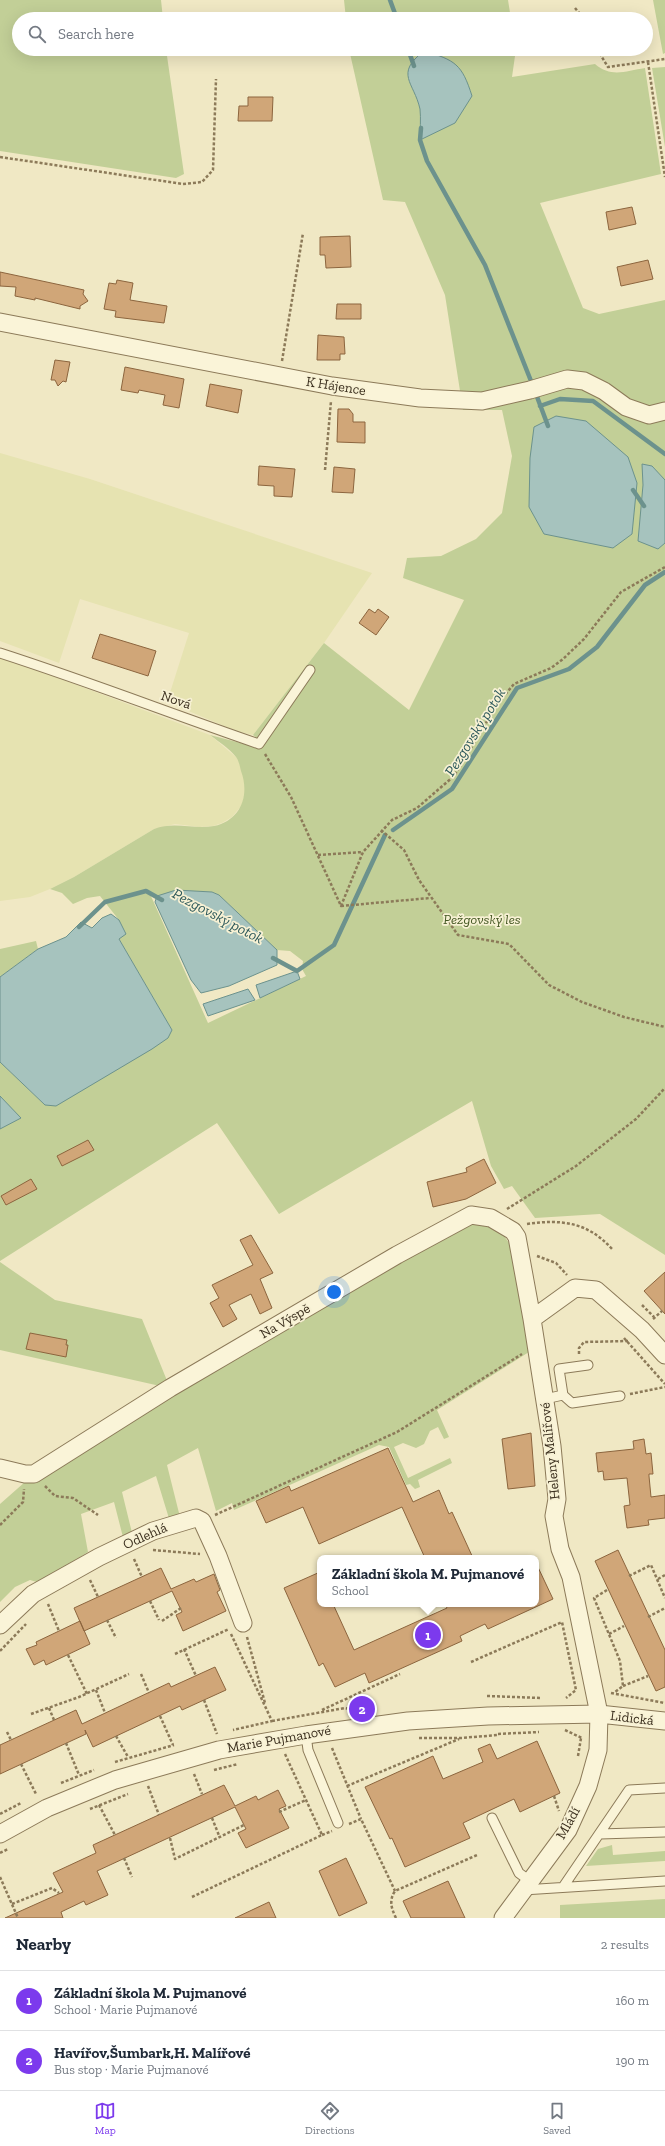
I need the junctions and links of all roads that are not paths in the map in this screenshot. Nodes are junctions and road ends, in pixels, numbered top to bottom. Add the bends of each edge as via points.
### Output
1 (0, 322) edge
2 (665, 411) edge
3 (0, 653) edge
4 (310, 670) dead end
5 (532, 1319) junction
6 (665, 1355) edge
7 (584, 1365) road end
8 (563, 1395) junction
9 (620, 1396) road end
10 (545, 1399) junction
11 (0, 1468) edge
12 (0, 1625) edge
13 (236, 1626) road end
14 (599, 1714) junction
15 (665, 1721) edge
16 (307, 1742) junction
17 (665, 1788) edge
18 (492, 1818) dead end
19 (336, 1826) road end
20 (665, 1832) edge
21 (0, 1834) edge
22 (600, 1834) junction
23 (665, 1881) edge
24 (527, 1886) junction
25 (563, 1887) junction
26 (506, 1914) edge

1 - 2 street, K Hájence via 280,377 420,398 482,401 567,379 584,381 604,391 626,407 649,415
3 - 4 lane, Nová via 79,678 115,694 259,744
5 - 6 street via 575,1288 596,1290 642,1330
5 - 10 street, Heleny Malířové
5 - 11 street, Na Výspě via 517,1237 513,1231 491,1218 471,1215 397,1255 29,1474
7 - 8 lane via 559,1369
8 - 9 lane via 572,1403
8 - 10 lane
10 - 14 street, Heleny Malířové via 557,1499 554,1516 560,1549 571,1577
12 - 13 street, Odlehlá via 33,1594 99,1556 153,1531 196,1518 202,1521 218,1556
14 - 15 street, Lidická
14 - 16 street, Marie Pujmanové via 488,1716 408,1721
14 - 24 street, Mládí via 598,1750 588,1786 568,1830
16 - 19 lane
16 - 21 street, Marie Pujmanové via 219,1750 115,1780 47,1808
17 - 22 lane via 629,1790
18 - 24 lane
20 - 22 lane
22 - 25 lane
23 - 25 lane
24 - 25 lane
24 - 26 street, Mládí

